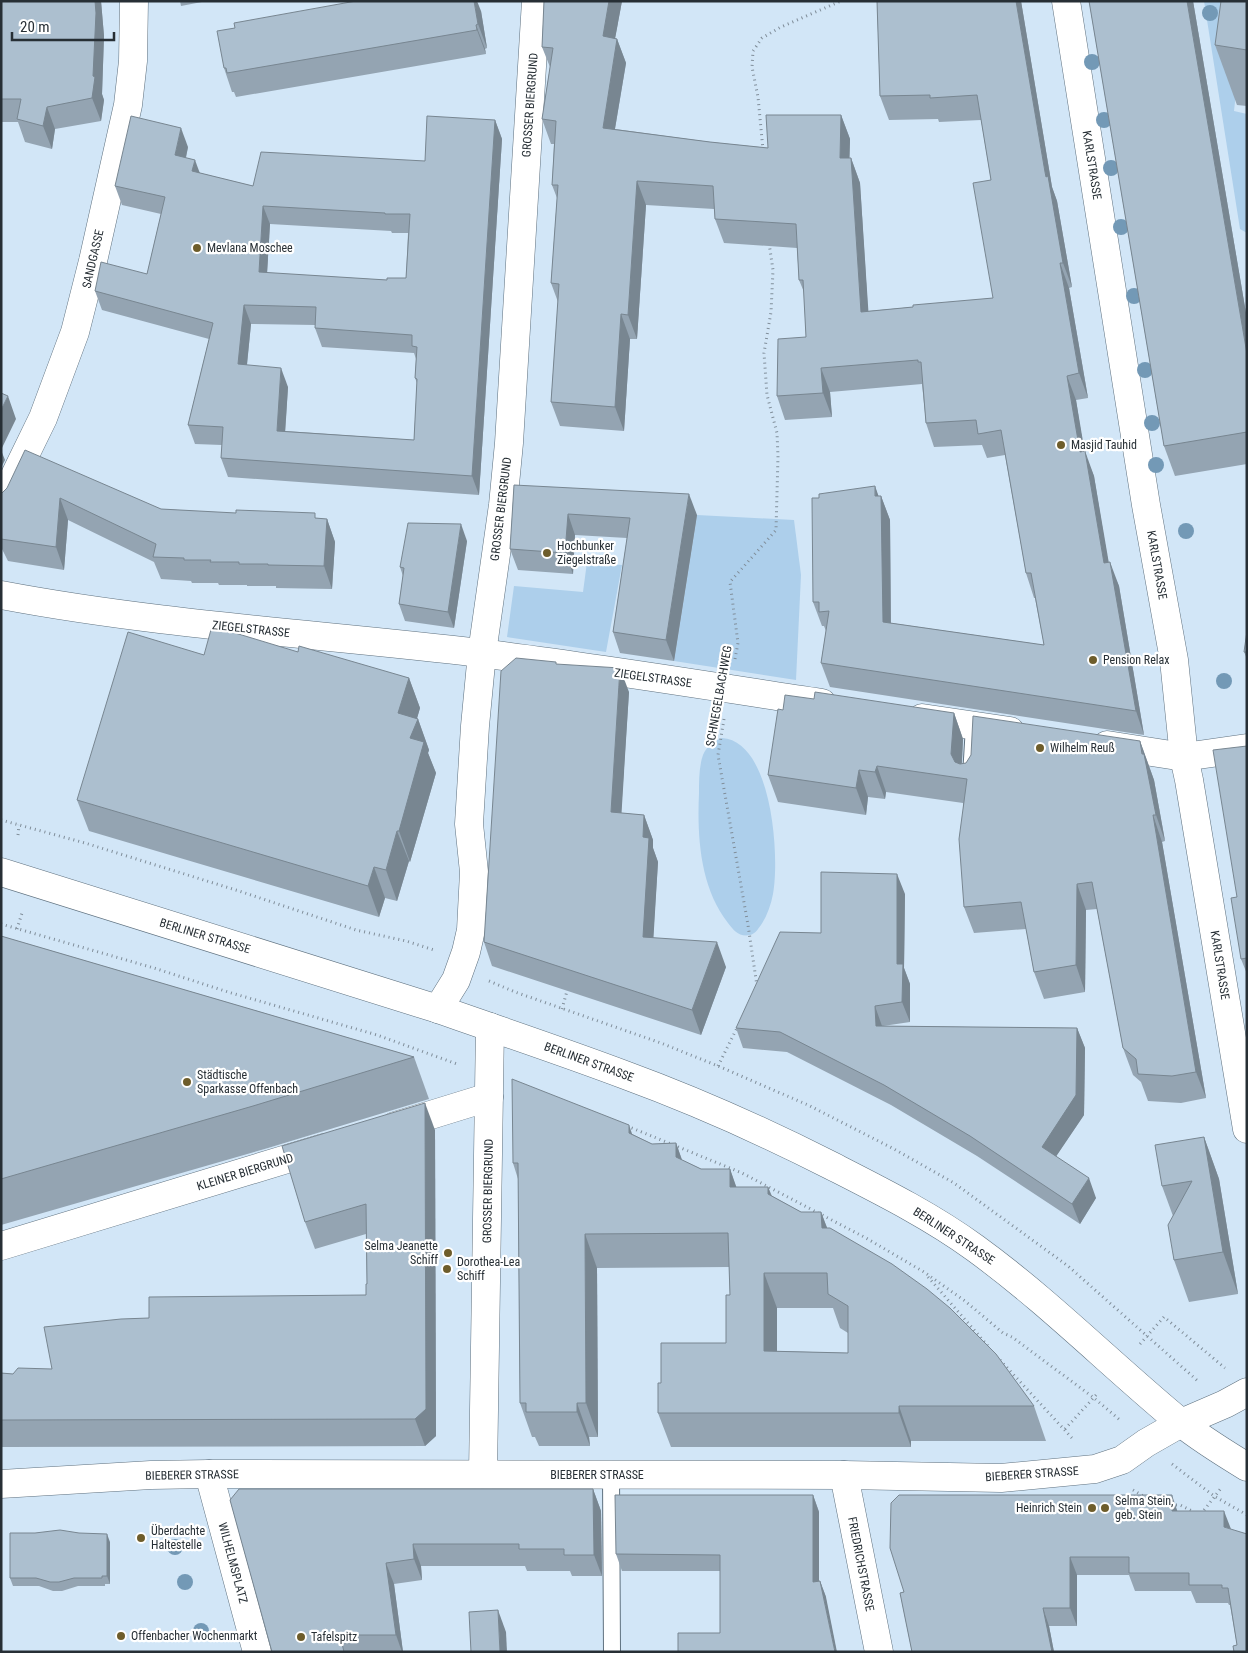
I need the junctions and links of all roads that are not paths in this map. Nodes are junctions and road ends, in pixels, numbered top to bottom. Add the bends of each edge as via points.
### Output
1 (134, 1) edge
2 (536, 1) edge
3 (1066, 1) edge
4 (1, 504) edge
5 (1, 595) edge
6 (482, 653) junction
7 (847, 706) edge
8 (896, 714) edge
9 (974, 726) junction
10 (1031, 734) edge
11 (1079, 741) edge
12 (1247, 748) edge
13 (1184, 756) junction
14 (971, 781) edge
15 (1, 872) edge
16 (438, 1009) junction
17 (490, 1027) junction
18 (489, 1086) junction
19 (1247, 1129) edge
20 (374, 1132) edge
21 (346, 1141) edge
22 (1, 1246) edge
23 (1247, 1392) edge
24 (1182, 1423) junction
25 (1244, 1465) edge
26 (209, 1474) junction
27 (484, 1474) junction
28 (611, 1475) junction
29 (844, 1476) junction
30 (1, 1484) edge
31 (257, 1652) edge
32 (612, 1652) edge
33 (879, 1652) edge

1 - 4 street, SANDGASSE via 128,105 77,323 43,418
2 - 6 street, GROSSER BIERGRUND via 509,443
3 - 13 street, KARLSTRASSE via 1174,660
5 - 6 street, ZIEGELSTRASSE via 205,624
6 - 7 street, ZIEGELSTRASSE
6 - 16 street, GROSSER BIERGRUND via 469,824 474,872 471,930 456,980
8 - 9 street
9 - 10 street
9 - 14 lane
11 - 13 street
12 - 13 street
13 - 19 street, KARLSTRASSE
15 - 16 street, BERLINER STRASSE
16 - 17 street, BERLINER STRASSE
17 - 18 street, GROSSER BIERGRUND
17 - 24 street, BERLINER STRASSE via 690,1100 791,1145 928,1218 974,1247 1014,1278
18 - 20 street
18 - 27 street, GROSSER BIERGRUND
21 - 22 street, KLEINER BIERGRUND
23 - 24 street
24 - 25 street
24 - 29 street, BIEBERER STRASSE via 1122,1460 1095,1469 1001,1478
26 - 27 street, BIEBERER STRASSE
26 - 30 street, BIEBERER STRASSE
26 - 31 street, WILHELMSPLATZ
27 - 28 street, BIEBERER STRASSE
28 - 29 street, BIEBERER STRASSE
28 - 32 lane
29 - 33 street, FRIEDRICHSTRASSE

